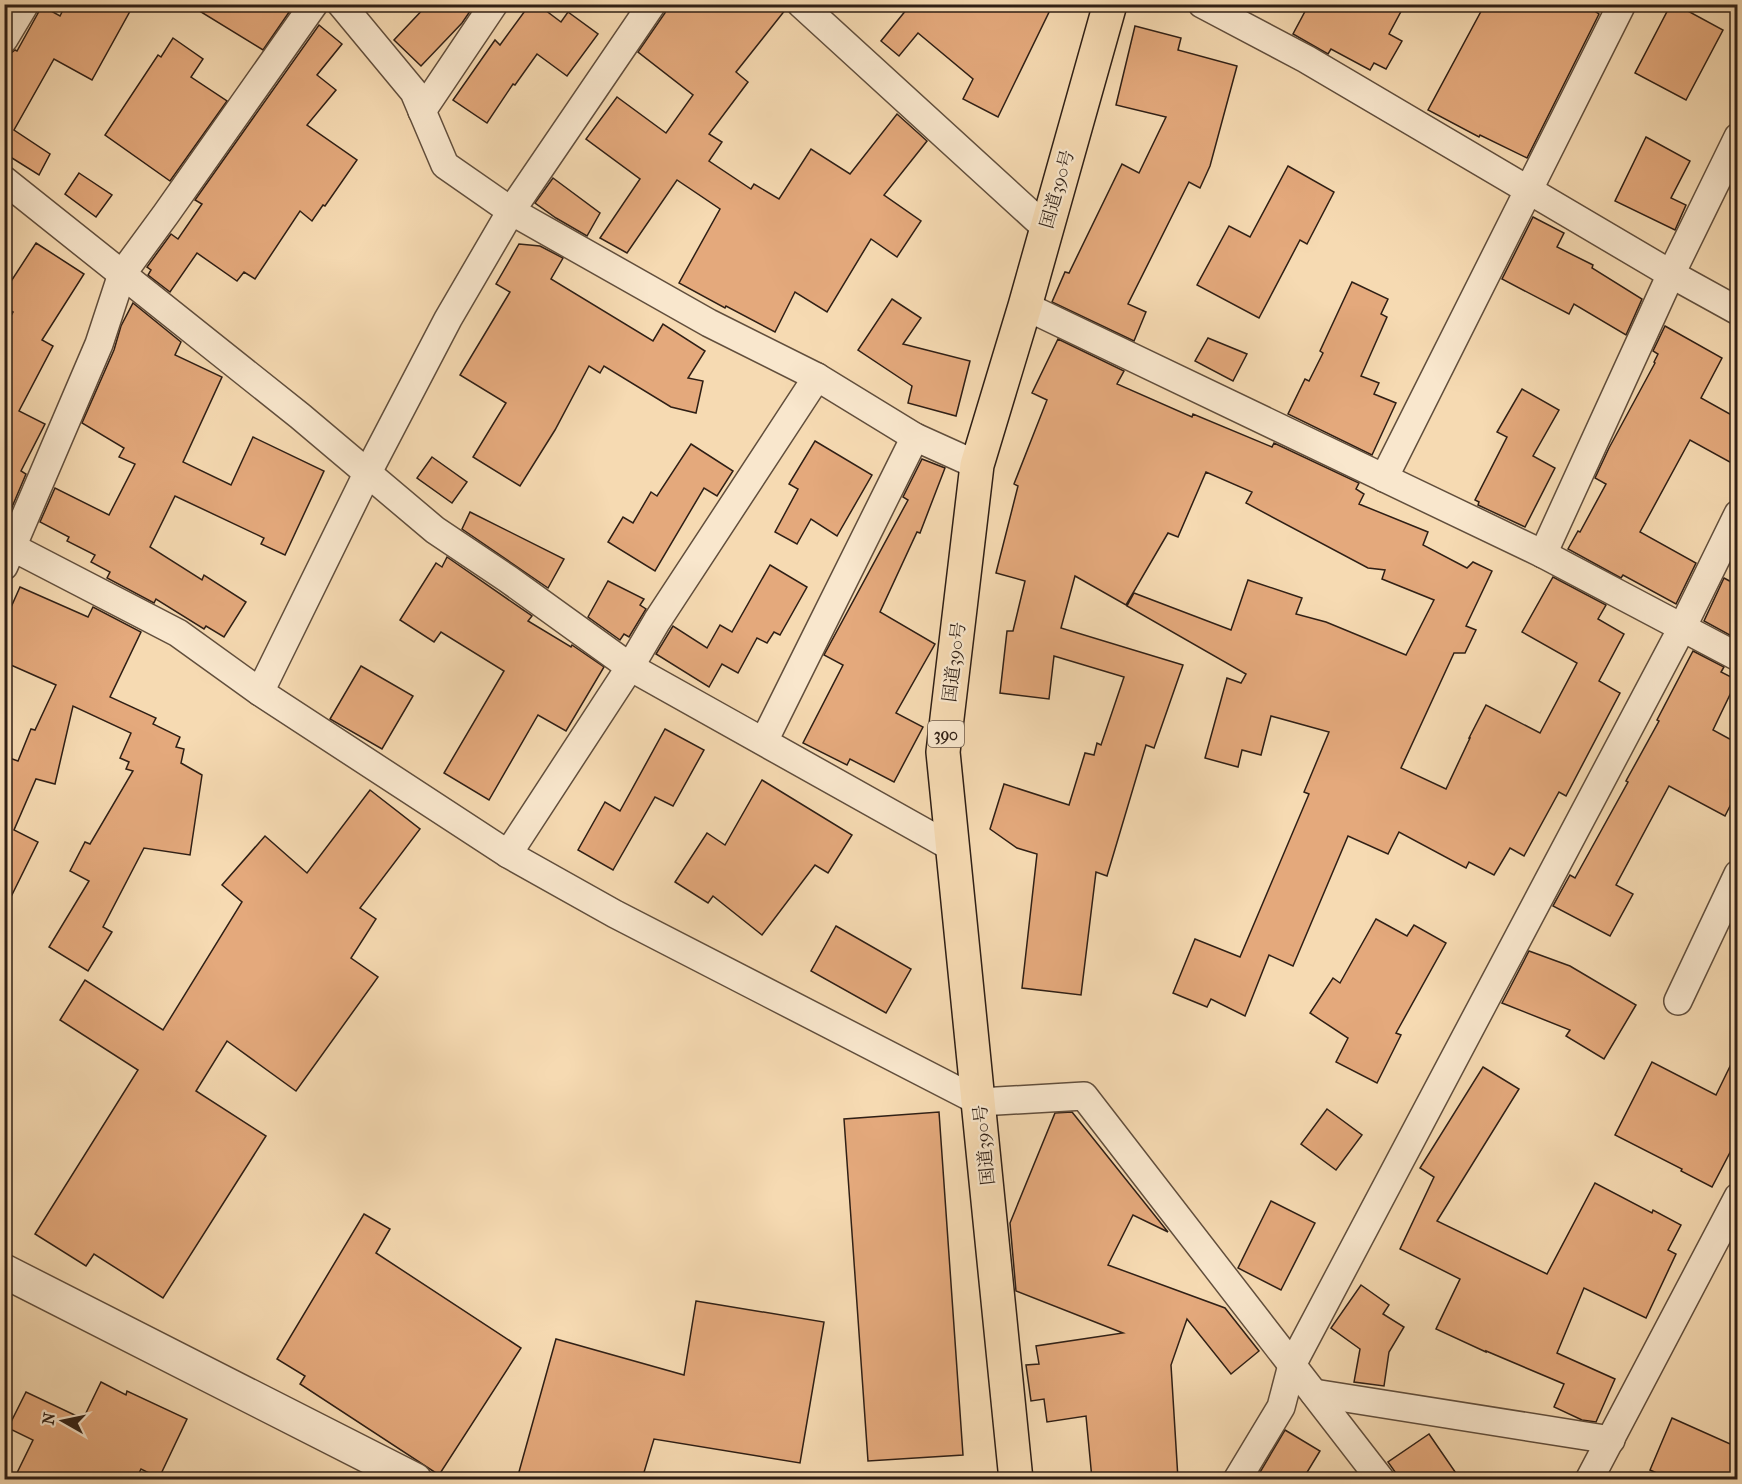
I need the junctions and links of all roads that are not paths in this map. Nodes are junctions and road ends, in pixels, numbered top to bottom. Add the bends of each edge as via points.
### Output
1 (25, 4) edge
2 (314, 4) edge
3 (341, 4) edge
4 (494, 4) edge
5 (652, 4) edge
6 (801, 4) edge
7 (1110, 4) edge
8 (1202, 4) edge
9 (1622, 4) edge
10 (4, 39) edge
11 (422, 111) junction
12 (1737, 137) edge
13 (4, 180) edge
14 (1529, 190) junction
15 (511, 211) junction
16 (1046, 228) junction
17 (122, 274) junction
18 (1671, 274) junction
19 (1024, 306) junction
20 (1737, 311) edge
21 (817, 377) junction
22 (915, 437) junction
23 (977, 465) junction
24 (367, 474) junction
25 (1384, 478) junction
26 (1737, 514) edge
27 (7, 552) edge
28 (1543, 554) junction
29 (1682, 628) junction
30 (1737, 657) edge
31 (630, 667) junction
32 (260, 692) junction
33 (764, 741) junction
34 (953, 848) junction
35 (508, 854) junction
36 (1737, 874) edge
37 (1678, 1001) dead end
38 (980, 1102) junction
39 (1737, 1197) edge
40 (4, 1271) edge
41 (1292, 1365) junction
42 (1314, 1393) junction
43 (1611, 1440) junction
44 (415, 1479) edge
45 (1016, 1479) edge
46 (1237, 1479) edge
47 (1381, 1479) edge
48 (1589, 1479) edge

1 - 10 street
2 - 17 street
3 - 11 street via 414,92
4 - 11 street
5 - 15 street
6 - 16 street
7 - 16 highway, 国道390号 / 390
8 - 14 street via 1306,59
9 - 14 street
11 - 15 street via 445,165
12 - 18 street
13 - 17 street
14 - 18 street
14 - 25 street
15 - 21 street via 709,323
15 - 24 street via 448,319
16 - 19 highway, 国道390号 / 390
17 - 24 street
17 - 27 street via 99,344
18 - 20 street
18 - 28 street
19 - 23 highway, 国道390号 / 390
19 - 25 street
21 - 22 street
21 - 31 street
22 - 23 street
22 - 33 street
23 - 34 highway, 国道390号 / 390 via 943,752
24 - 31 street via 435,530
24 - 32 street
25 - 28 street
26 - 29 street
27 - 32 street via 178,633
28 - 29 street
29 - 30 street
29 - 41 street
31 - 33 street
31 - 35 street
32 - 35 street
33 - 34 street
34 - 38 highway, 国道390号 / 390
35 - 38 street via 615,914
36 - 37 street
38 - 41 street via 1084,1096
38 - 45 highway, 国道390号 / 390
39 - 43 street
40 - 44 street
41 - 42 street
41 - 46 street via 1281,1407
42 - 43 street
42 - 47 street
43 - 48 street

